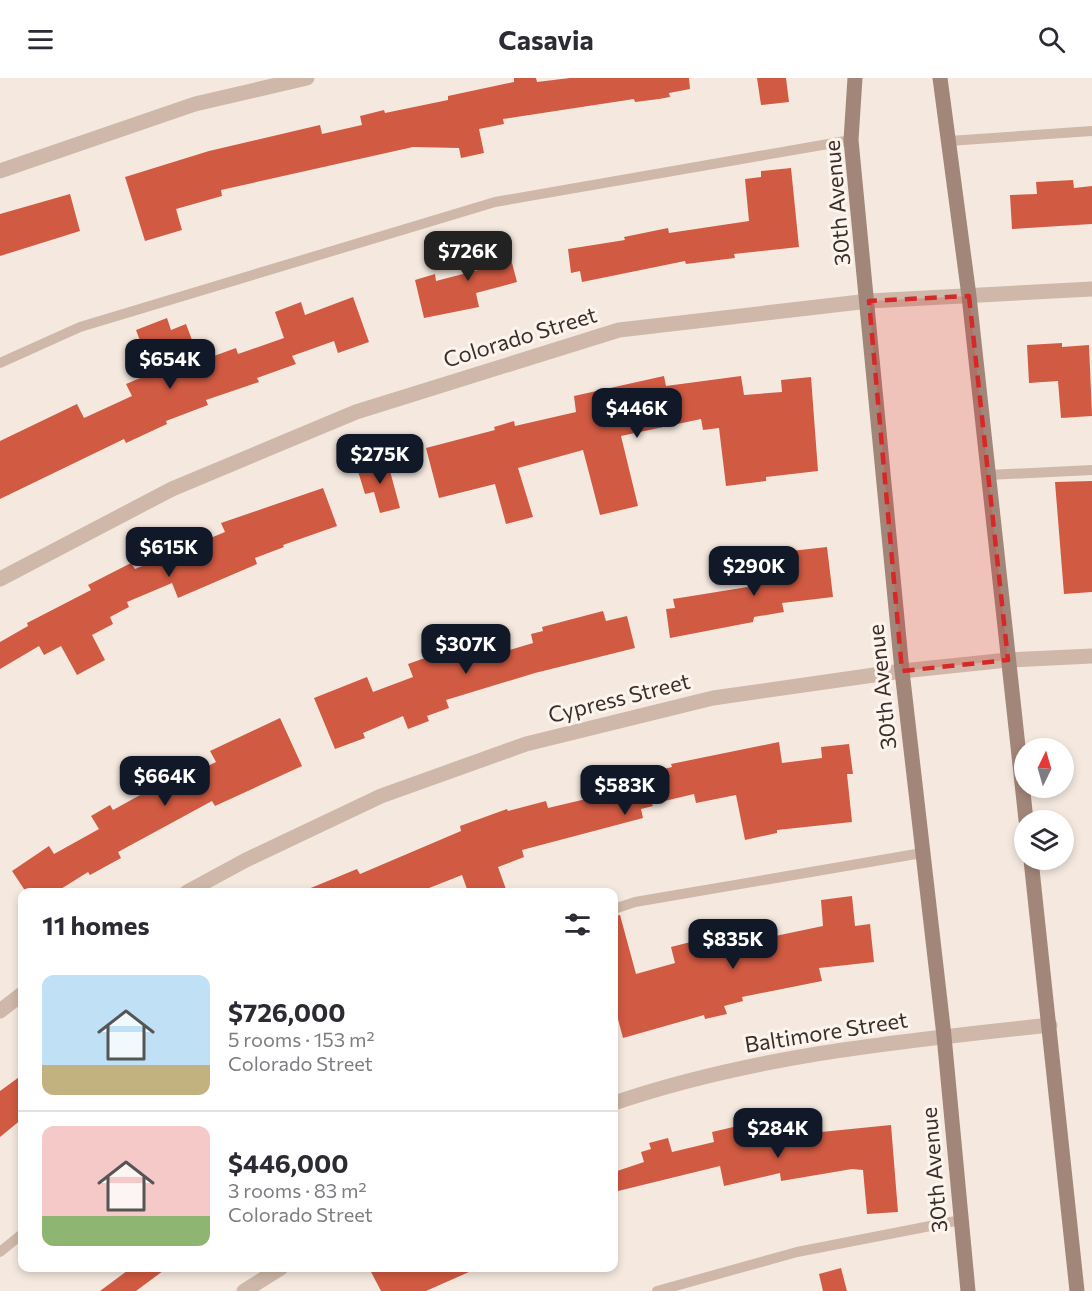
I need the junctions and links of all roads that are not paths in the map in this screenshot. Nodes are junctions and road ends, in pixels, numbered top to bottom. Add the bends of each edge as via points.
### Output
1 (307, 78) edge
2 (855, 78) edge
3 (940, 78) edge
4 (1092, 131) edge
5 (851, 140) junction
6 (949, 141) junction
7 (0, 171) edge
8 (1092, 289) edge
9 (969, 296) junction
10 (869, 302) junction
11 (0, 363) edge
12 (1092, 470) edge
13 (988, 476) junction
14 (0, 579) edge
15 (1092, 656) edge
16 (1008, 660) junction
17 (902, 671) junction
18 (1025, 810) edge
19 (922, 853) junction
20 (1032, 870) edge
21 (194, 888) edge
22 (618, 908) edge
23 (18, 997) edge
24 (0, 1011) edge
25 (1050, 1025) junction
26 (944, 1036) junction
27 (618, 1103) edge
28 (961, 1220) junction
29 (18, 1237) edge
30 (0, 1252) edge
31 (275, 1272) edge
32 (244, 1291) edge
33 (657, 1291) edge
34 (968, 1291) edge
35 (1077, 1291) edge

1 - 7 street via 195,104
2 - 5 street, 30th Avenue
3 - 6 street
4 - 6 lane
5 - 10 street, 30th Avenue
5 - 11 lane via 495,202 80,327
6 - 9 street
8 - 9 street, Colorado Street
9 - 10 street, Colorado Street
9 - 13 street
10 - 14 street, Colorado Street via 618,330 356,412 172,489
10 - 17 street, 30th Avenue
12 - 13 lane
13 - 16 street
15 - 16 street, Cypress Street
16 - 17 street, Cypress Street
16 - 18 street
17 - 19 street, 30th Avenue
17 - 21 street, Cypress Street via 713,698 526,744 381,796
19 - 22 lane
19 - 26 street, 30th Avenue
20 - 25 street
23 - 24 street
25 - 26 street, Baltimore Street
25 - 35 street
26 - 27 street, Baltimore Street via 809,1053 666,1086
26 - 28 street, 30th Avenue
28 - 33 lane via 797,1252
28 - 34 street, 30th Avenue
29 - 30 lane
31 - 32 street

